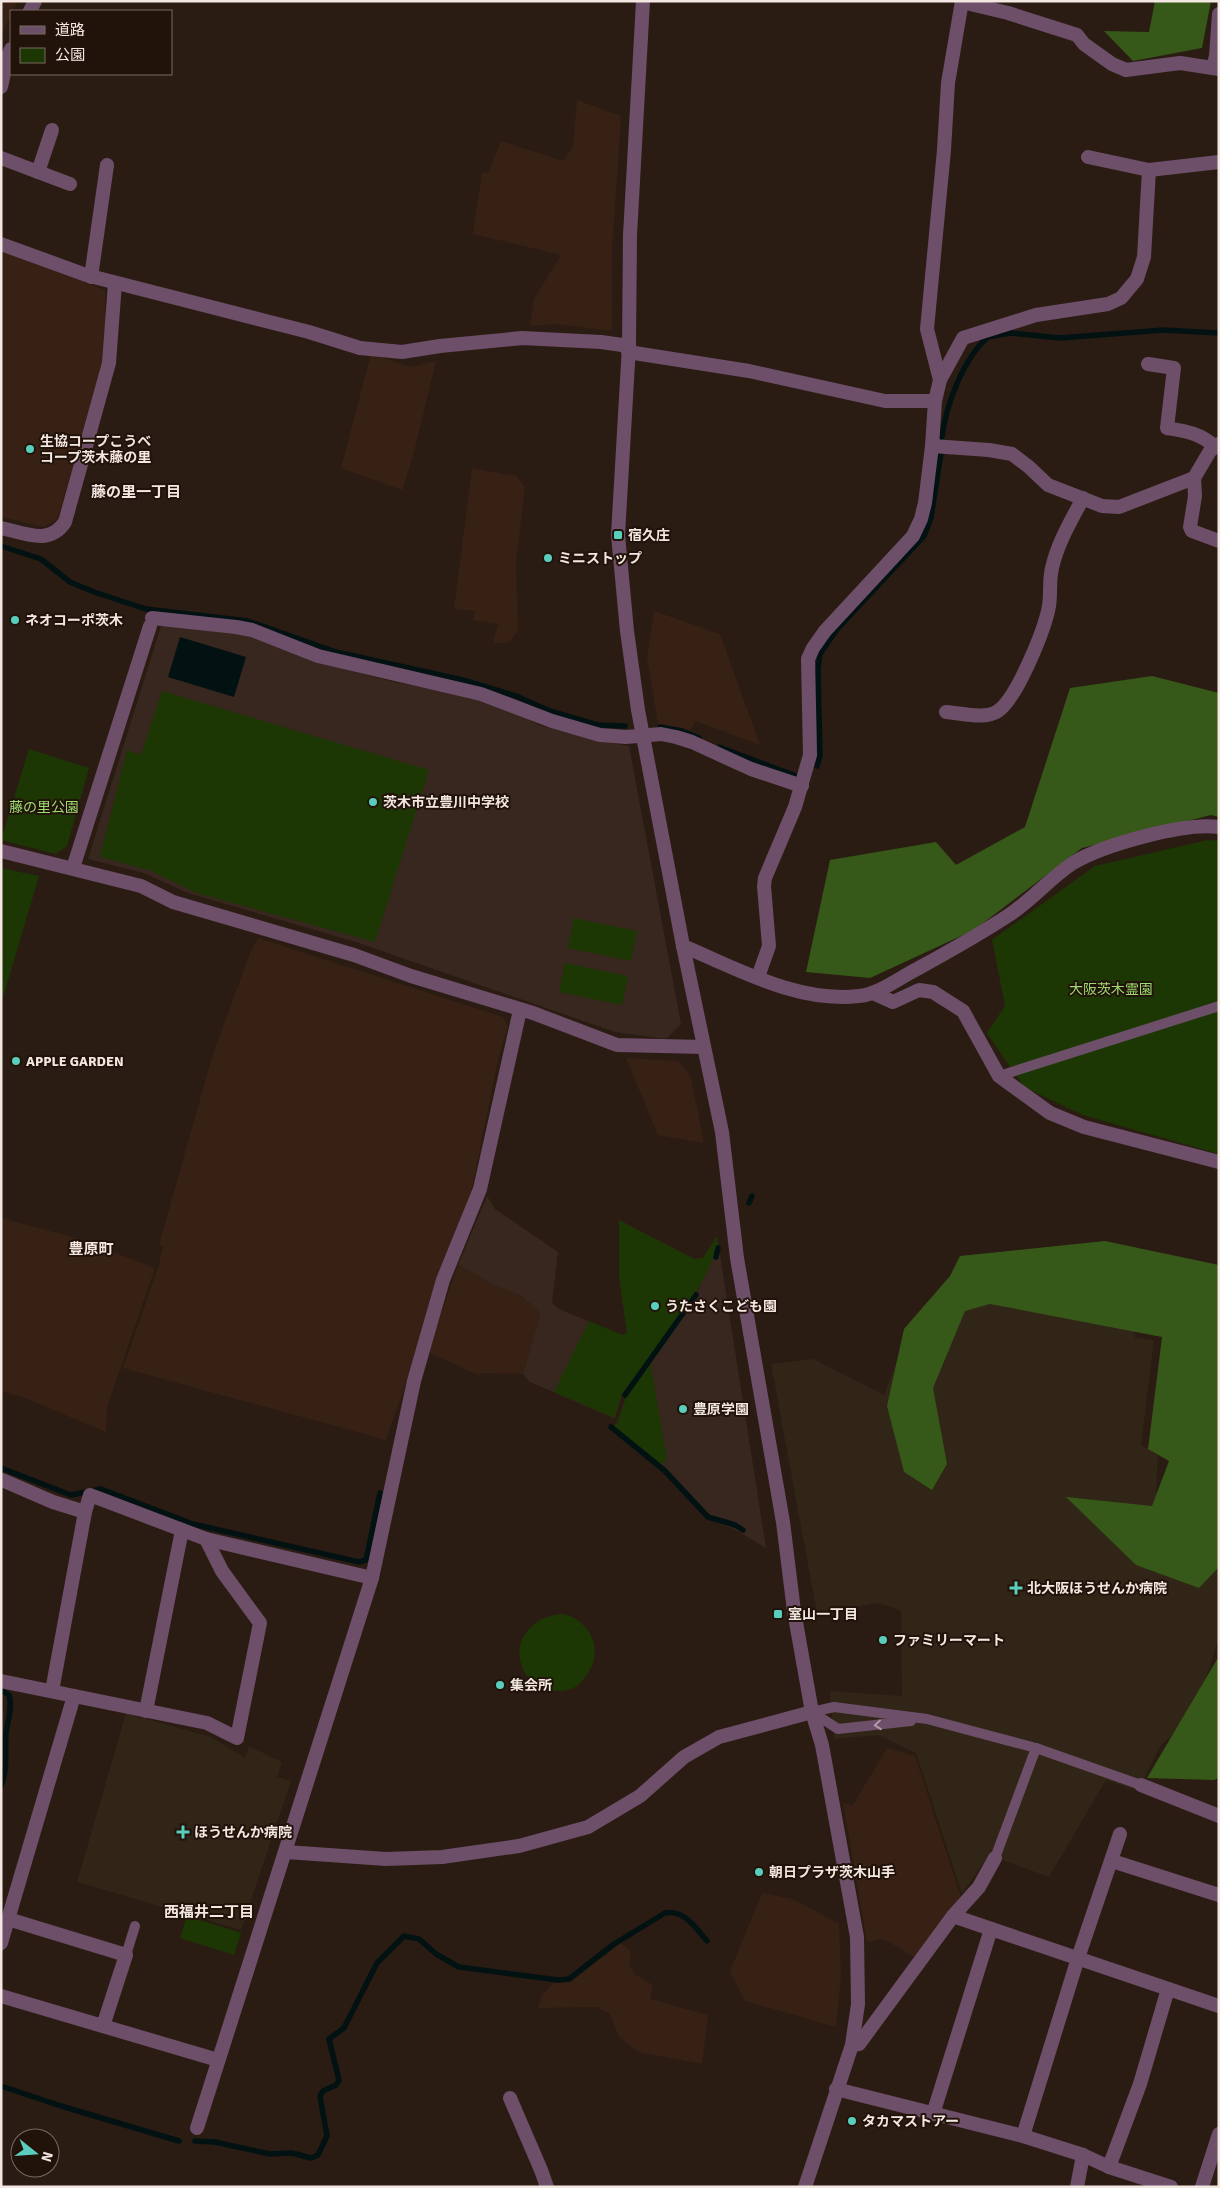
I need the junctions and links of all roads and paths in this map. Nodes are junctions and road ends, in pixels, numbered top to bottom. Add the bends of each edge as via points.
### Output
1 (643, 1) edge
2 (1214, 1) edge
3 (962, 2) edge
4 (1219, 10) edge
5 (1219, 14) edge
6 (10, 51) edge
7 (1216, 68) edge
8 (1, 87) edge
9 (52, 130) dead end
10 (1088, 157) dead end
11 (1, 158) edge
12 (1219, 162) edge
13 (107, 165) dead end
14 (1149, 170) junction
15 (38, 172) junction
16 (70, 184) dead end
17 (1, 244) edge
18 (91, 277) junction
19 (115, 283) junction
20 (629, 349) junction
21 (1148, 364) dead end
22 (940, 380) junction
23 (934, 401) junction
24 (1216, 445) edge
25 (932, 446) junction
26 (1194, 478) junction
27 (1083, 498) junction
28 (1, 528) edge
29 (1219, 541) edge
30 (946, 712) dead end
31 (643, 736) junction
32 (802, 786) junction
33 (1218, 829) edge
34 (1, 851) edge
35 (73, 868) junction
36 (683, 946) junction
37 (758, 977) junction
38 (873, 992) junction
39 (1219, 1006) edge
40 (520, 1010) junction
41 (704, 1047) junction
42 (1000, 1076) junction
43 (1219, 1162) edge
44 (1, 1482) edge
45 (85, 1512) junction
46 (182, 1530) junction
47 (206, 1539) junction
48 (372, 1578) junction
49 (1, 1681) edge
50 (52, 1691) junction
51 (74, 1696) junction
52 (146, 1711) junction
53 (812, 1712) junction
54 (926, 1719) junction
55 (1036, 1748) junction
56 (1141, 1785) joint
57 (1219, 1816) edge
58 (1120, 1834) dead end
59 (286, 1852) junction
60 (995, 1858) joint
61 (1112, 1861) junction
62 (1219, 1895) edge
63 (953, 1916) junction
64 (8, 1919) junction
65 (135, 1926) dead end
66 (991, 1929) junction
67 (1, 1943) edge
68 (126, 1955) junction
69 (1078, 1958) junction
70 (1168, 1989) junction
71 (1, 1996) edge
72 (1219, 2006) edge
73 (103, 2026) junction
74 (852, 2045) junction
75 (218, 2060) junction
76 (836, 2089) junction
77 (510, 2098) dead end
78 (933, 2114) junction
79 (197, 2128) dead end
80 (1219, 2134) edge
81 (1023, 2136) junction
82 (1082, 2155) junction
83 (1109, 2167) junction
84 (547, 2187) edge
85 (805, 2187) edge
86 (1076, 2187) edge
87 (1171, 2187) edge
88 (1202, 2187) edge

1 - 20 street via 630,235
2 - 4 street
3 - 7 street via 1008,12 1077,35 1112,64 1126,70 1180,62
3 - 22 street via 948,83 927,329
5 - 7 street
6 - 8 street
9 - 15 street
10 - 14 street
11 - 15 street
12 - 14 street
13 - 18 street
14 - 22 street via 1144,256 1137,278 1122,298 1108,304 1036,314 963,338
15 - 16 street
17 - 18 street
18 - 19 street
19 - 20 street via 310,332 360,348 402,352 522,338 601,342
19 - 28 street via 109,363 65,522 59,530 42,537
20 - 23 street via 748,371 885,402
20 - 31 street via 618,535 627,631
21 - 24 street via 1174,368 1167,428 1192,432
22 - 23 street
23 - 25 street
24 - 26 street
25 - 27 street via 1012,454 1048,485
25 - 32 street via 925,503 918,528 825,631 808,659 811,746
26 - 27 street via 1119,507 1102,506
26 - 29 street via 1190,527 1196,534
27 - 30 street via 1059,543 1051,569 1049,606 1035,648 1006,704 997,712 980,715
31 - 32 street via 661,734 692,742 751,769
31 - 35 street via 600,735 574,728 481,694 336,661 252,630 151,622
31 - 36 street
32 - 37 street via 764,886 769,946
33 - 38 street via 1178,829 1105,848 1087,856 1072,864 1010,914
34 - 35 street
35 - 40 street via 141,886 173,902 354,955
36 - 37 street
36 - 41 street
37 - 38 street via 783,988 816,994 852,996
38 - 42 street via 893,1002 919,990 932,992 955,1006 962,1011
39 - 42 lane
40 - 41 street via 616,1045
40 - 48 street via 480,1189 444,1280 414,1380
41 - 53 street via 722,1132 737,1258
42 - 43 street via 1050,1113 1084,1127
44 - 45 street
45 - 46 street via 90,1495
45 - 50 street
46 - 47 street
46 - 52 street
47 - 48 street
47 - 52 street via 222,1571 260,1622 238,1738 207,1723
48 - 59 street
49 - 50 street
50 - 51 street
51 - 52 street
51 - 64 street
53 - 54 lane via 834,1707
54 -> 53 lane via 838,1729
53 - 59 street via 719,1737 684,1757 640,1796 588,1827 519,1846 442,1857 386,1859
53 - 74 street via 822,1745 857,1937 858,2004
54 - 55 lane
55 - 56 lane
55 - 60 lane
56 - 57 street
58 - 61 street
59 - 75 street
60 - 63 street via 979,1887
61 - 62 street
61 - 69 street
63 - 66 street
63 - 74 street via 859,2044
64 - 67 street
64 - 68 street
65 - 68 lane
66 - 69 street
66 - 78 street
68 - 73 street
69 - 70 street
69 - 81 street
70 - 72 street
70 - 83 street via 1140,2084
71 - 73 street
73 - 75 street
74 - 76 street
75 - 79 street
76 - 78 street
76 - 85 street
77 - 84 street
78 - 81 street
80 - 88 street
81 - 82 street
82 - 83 street
82 - 86 street
83 - 87 street

